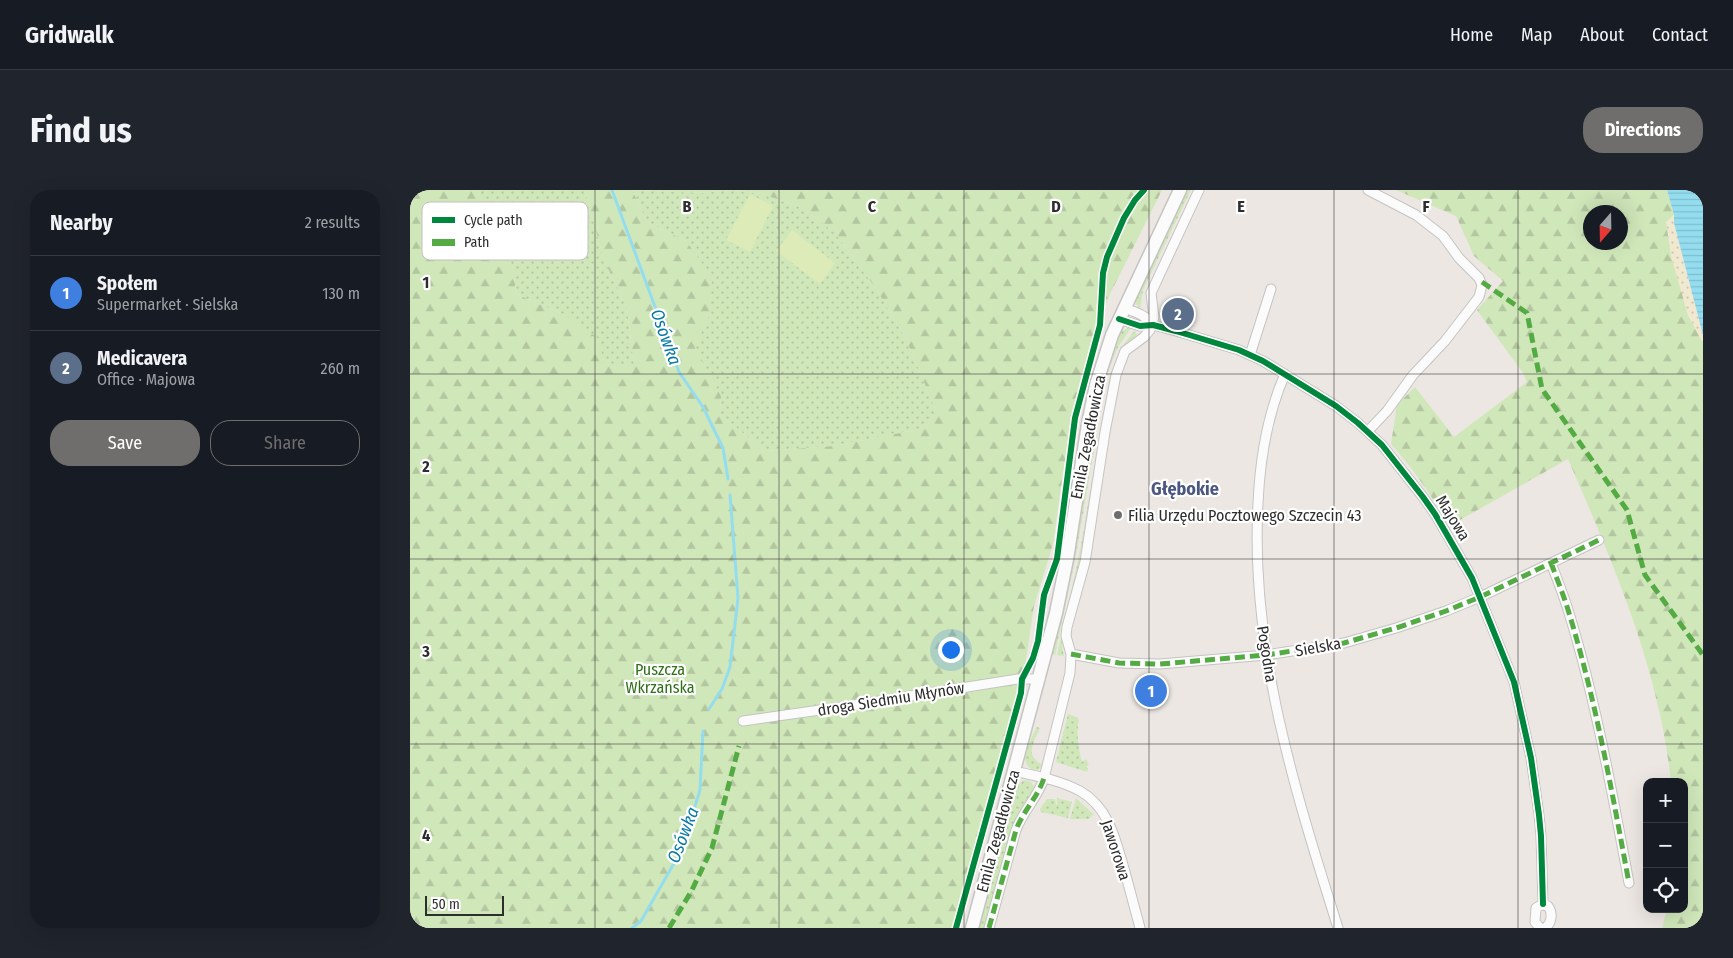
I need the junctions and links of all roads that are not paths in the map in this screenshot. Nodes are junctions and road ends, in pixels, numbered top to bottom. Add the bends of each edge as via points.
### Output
1 (1180, 190) edge
2 (1200, 190) edge
3 (1368, 190) edge
4 (1271, 289) dead end
5 (1122, 314) junction
6 (1153, 325) junction
7 (1250, 354) junction
8 (1285, 374) junction
9 (1368, 431) junction
10 (1600, 540) dead end
11 (1551, 563) junction
12 (1480, 597) junction
13 (1071, 654) junction
14 (1266, 655) junction
15 (1040, 679) junction
16 (742, 721) dead end
17 (1014, 770) junction
18 (1044, 778) junction
19 (1629, 883) dead end
20 (1543, 904) junction
21 (972, 928) edge
22 (989, 928) edge
23 (1140, 928) edge
24 (1338, 928) edge
25 (1540, 928) edge
26 (1545, 928) edge

1 - 5 main road, Emila Zegadłowicza
2 - 6 street via 1151,293
3 - 9 street via 1416,215 1443,236 1482,282 1482,293 1473,306
4 - 7 street
5 - 6 street, Majowa via 1140,326
5 - 15 main road, Emila Zegadłowicza via 1096,385 1064,576
6 - 7 street, Majowa
6 - 13 street via 1144,337 1125,351 1116,375 1085,562 1067,627
7 - 8 street, Majowa
8 - 9 street, Majowa via 1342,410
8 - 14 street, Pogodna via 1269,421 1259,491 1259,586
9 - 12 street, Majowa via 1436,514
10 - 11 street, Sielska
11 - 12 street, Sielska
11 - 19 street via 1569,612 1590,690
12 - 14 street, Sielska via 1372,636
12 - 20 street, Majowa via 1511,674 1529,748 1541,836
13 - 14 street, Sielska via 1119,663 1147,664
13 - 18 street via 1070,673
14 - 24 street, Pogodna via 1294,779
15 - 16 street, droga Siedmiu Młynów via 1018,679
15 - 17 main road, Emila Zegadłowicza
17 - 18 street, Jaworowa
17 - 21 main road, Emila Zegadłowicza
18 - 22 street via 1016,830
18 - 23 street, Jaworowa via 1080,791 1098,804 1108,818
20 - 25 street, Majowa via 1536,908 1534,915
20 - 26 street, Majowa via 1551,913

